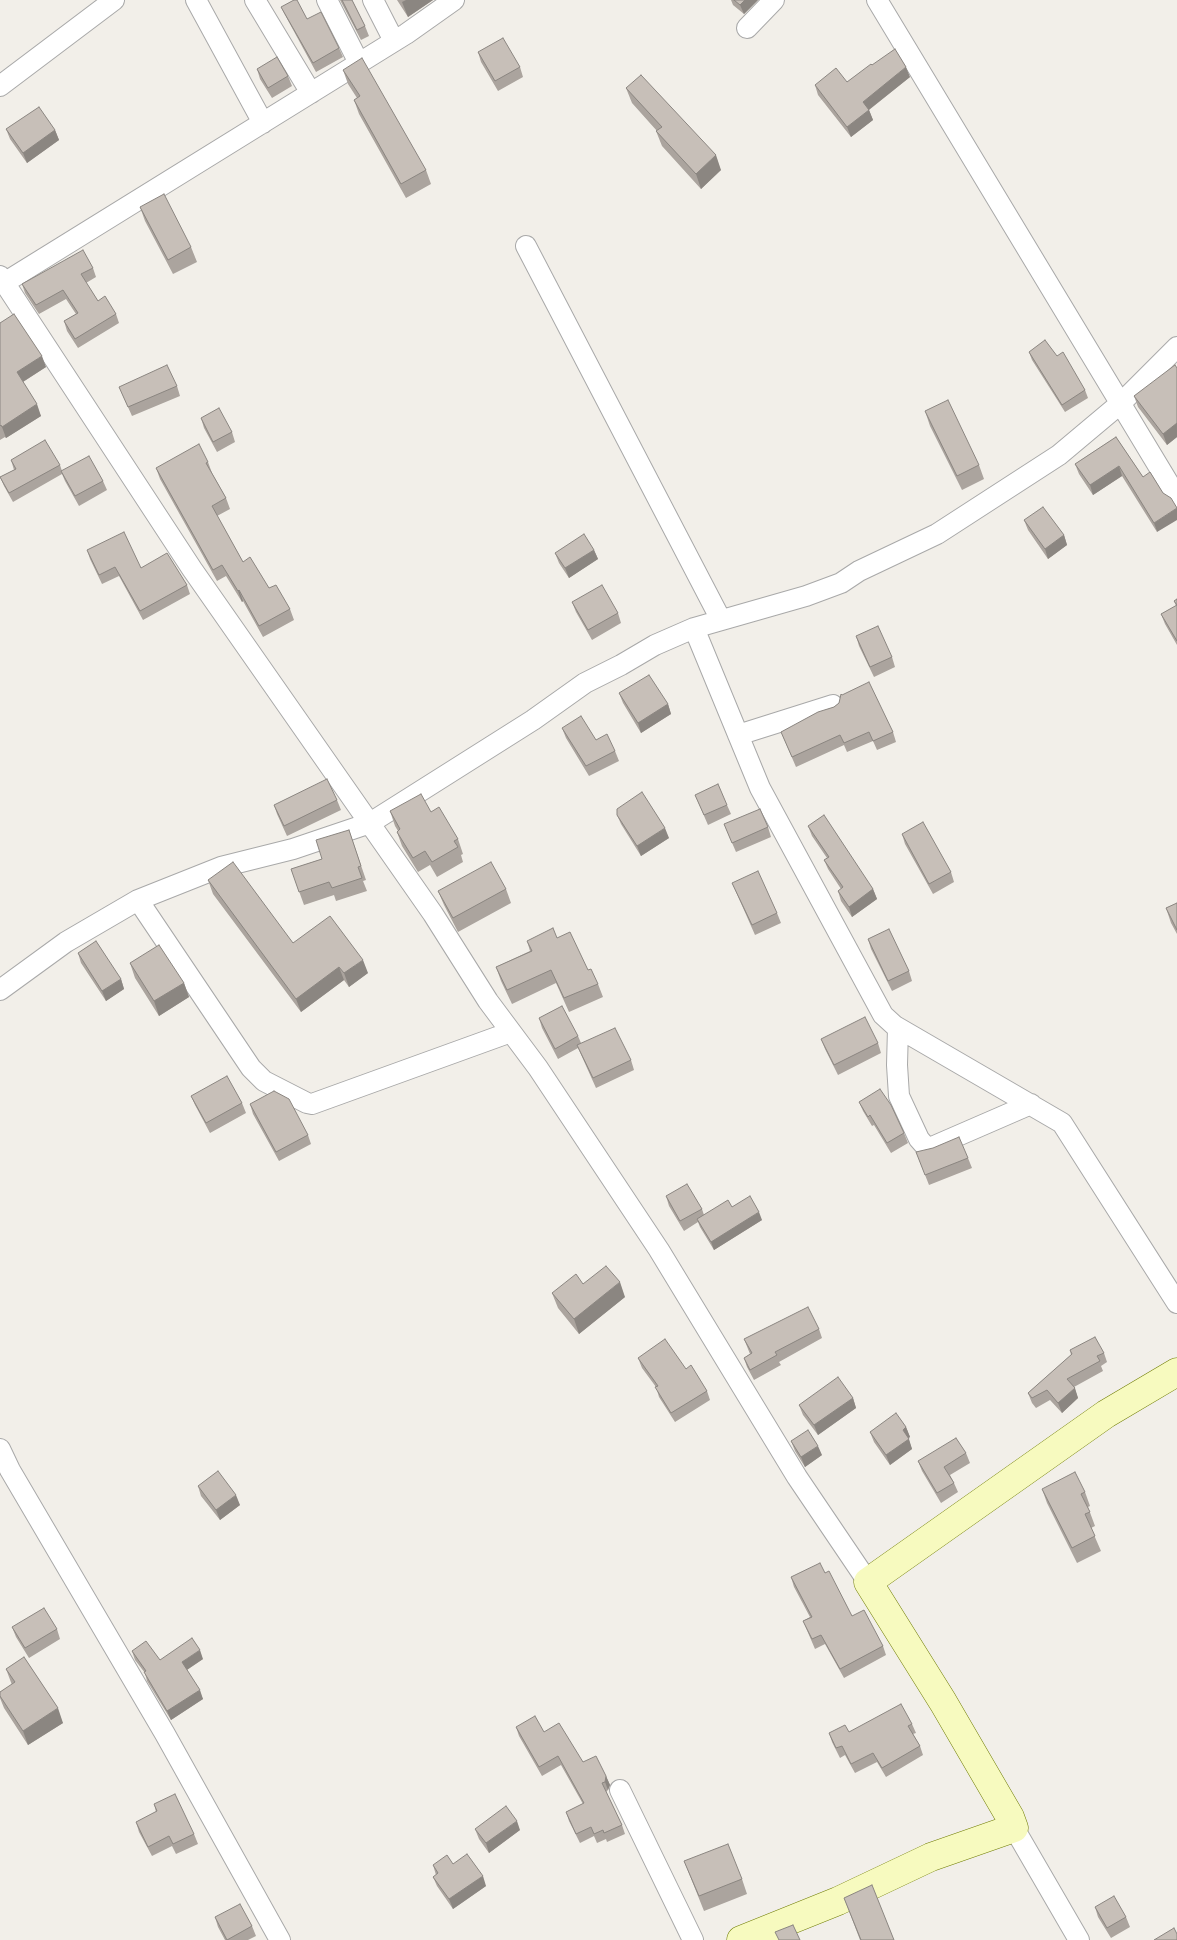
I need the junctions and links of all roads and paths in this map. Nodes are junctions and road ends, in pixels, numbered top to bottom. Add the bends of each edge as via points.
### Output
1 (114, 0) edge
2 (196, 0) edge
3 (255, 0) edge
4 (327, 0) edge
5 (373, 0) edge
6 (454, 0) edge
7 (774, 0) edge
8 (878, 0) edge
9 (747, 28) dead end
10 (394, 41) junction
11 (359, 63) junction
12 (0, 86) edge
13 (311, 93) junction
14 (263, 123) junction
15 (526, 246) dead end
16 (2, 279) edge
17 (1177, 347) edge
18 (1121, 403) junction
19 (1177, 497) edge
20 (721, 620) junction
21 (694, 628) junction
22 (833, 705) edge
23 (738, 735) junction
24 (370, 823) junction
25 (138, 900) junction
26 (0, 990) edge
27 (898, 1028) junction
28 (511, 1032) junction
29 (1031, 1104) junction
30 (1177, 1303) edge
31 (1177, 1372) edge
32 (0, 1449) edge
33 (868, 1582) junction
34 (620, 1790) dead end
35 (1014, 1828) junction
36 (280, 1940) edge
37 (693, 1940) edge
38 (741, 1940) edge
39 (1079, 1940) edge

1 - 12 street
2 - 14 street
3 - 13 street
4 - 11 street
5 - 10 street
6 - 10 street
7 - 9 street
8 - 18 street
10 - 11 street
11 - 13 street
13 - 14 street
14 - 16 street
15 - 20 street
16 - 24 street via 192,569
17 - 18 street
18 - 19 street
18 - 20 street via 1060,455 936,534 841,583
20 - 21 street
21 - 23 street
21 - 24 street via 585,683 533,720
22 - 23 street
23 - 27 street via 760,788 884,1015
24 - 25 street via 293,849 221,867
24 - 28 street
25 - 26 street via 66,942
25 - 28 street via 251,1068 264,1081 307,1104
27 - 29 street
27 - 29 street via 899,1096 918,1139 926,1147
28 - 33 street via 659,1250 797,1477
29 - 30 street via 1062,1123
31 - 33 street via 1106,1414
32 - 36 street
33 - 35 street via 943,1702
34 - 37 street
35 - 38 street via 931,1857 838,1901
35 - 39 street

